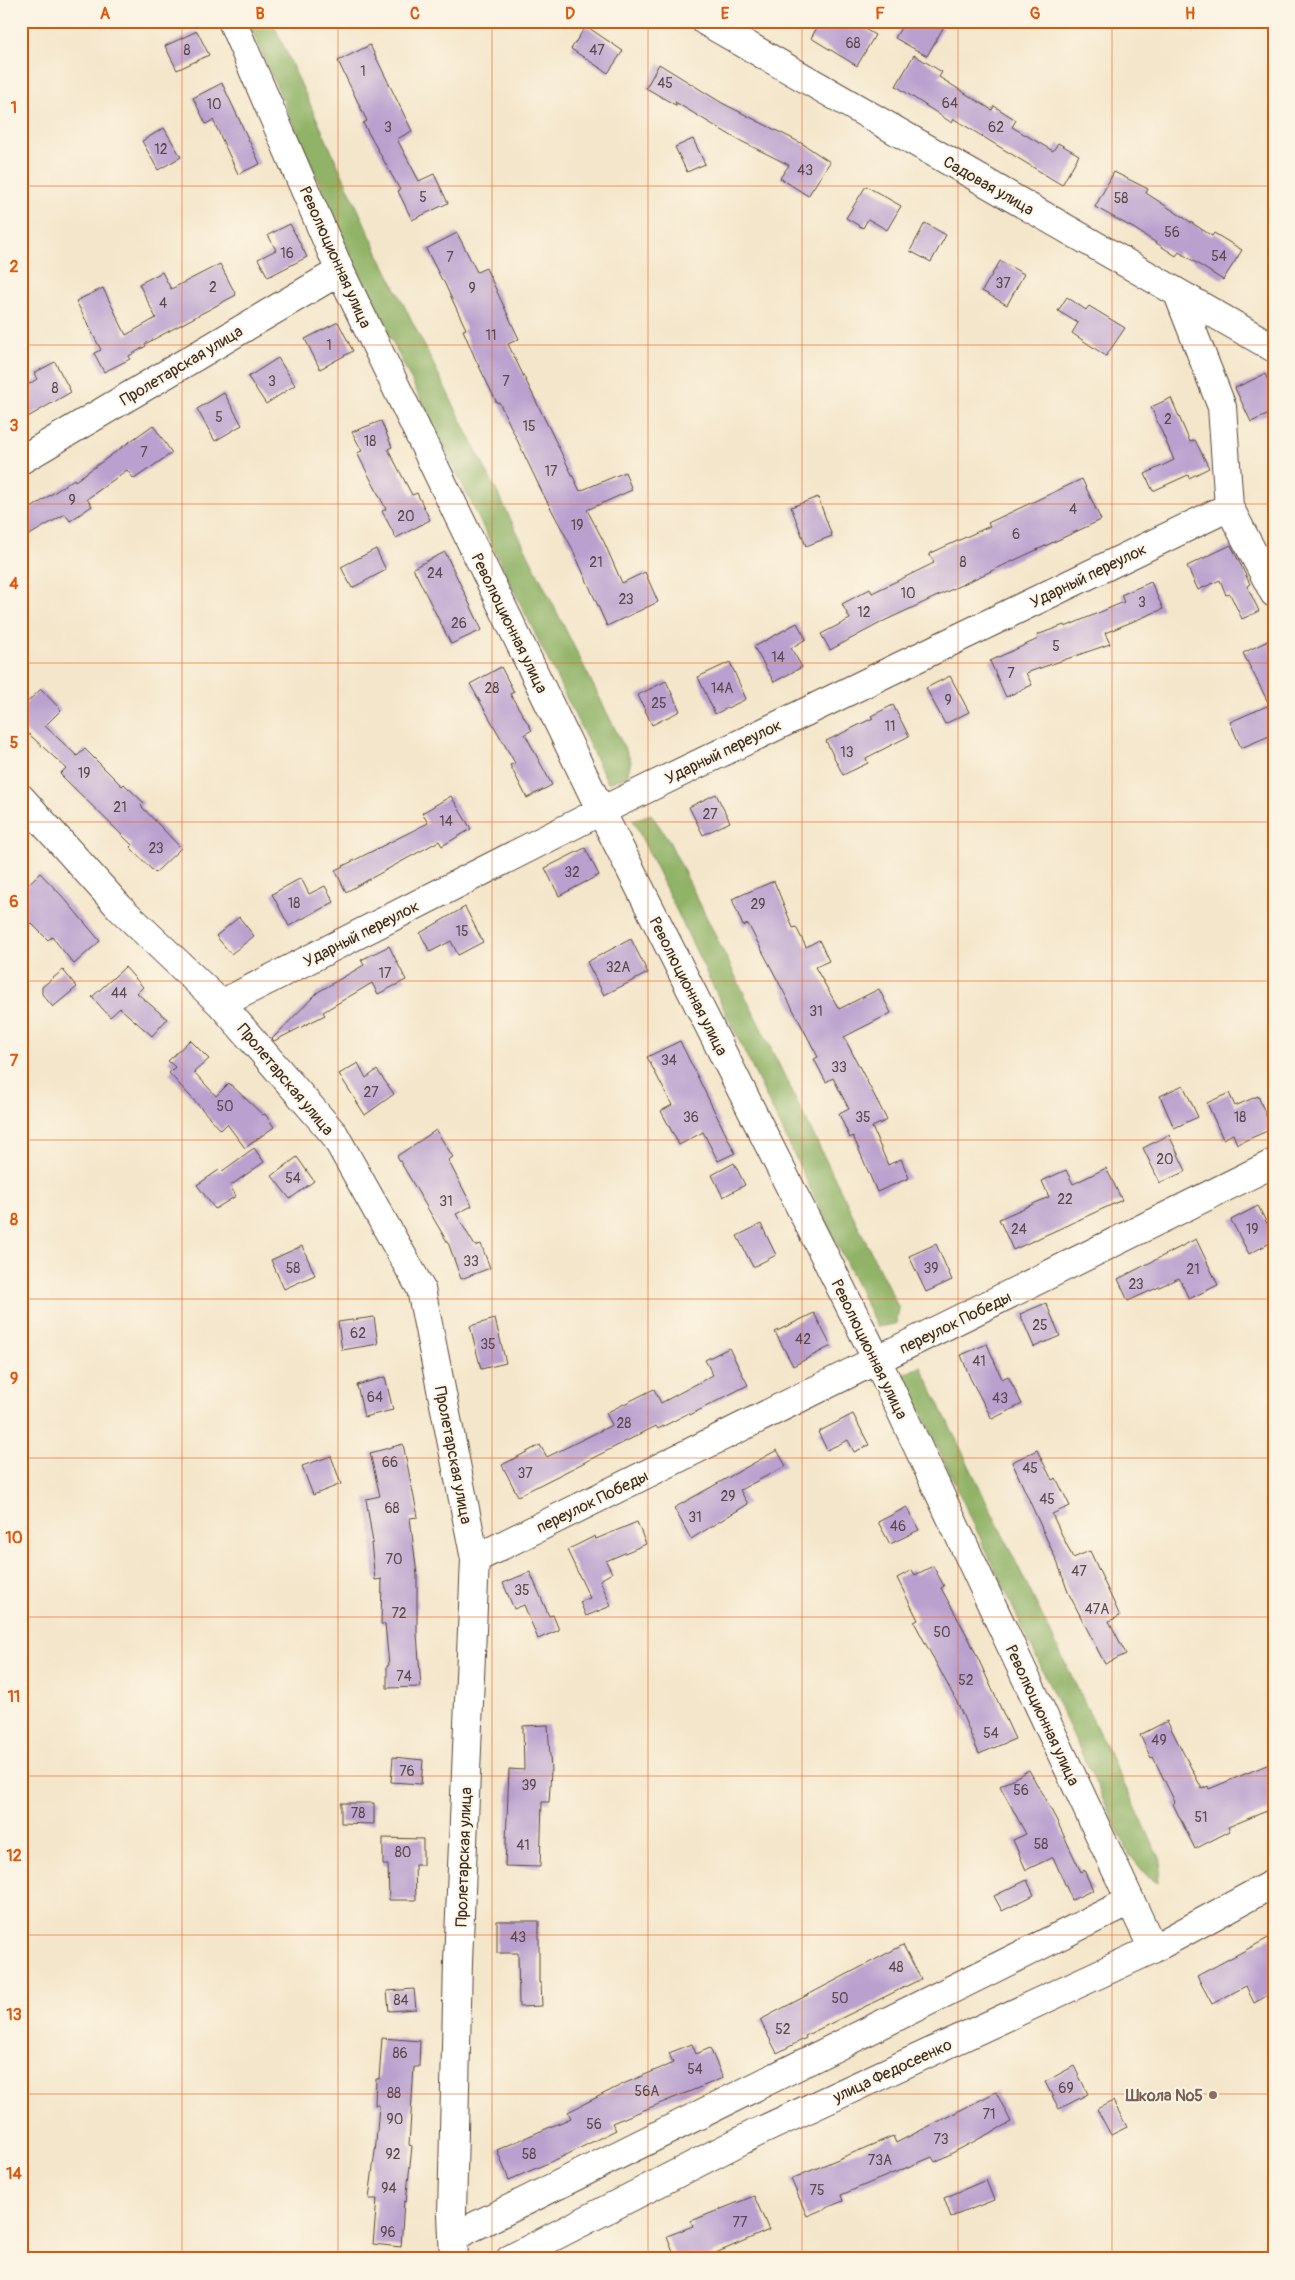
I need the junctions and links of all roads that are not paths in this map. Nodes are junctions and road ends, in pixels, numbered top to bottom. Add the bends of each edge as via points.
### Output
1 (232, 21) edge
2 (705, 21) edge
3 (340, 271) junction
4 (1178, 294) junction
5 (1274, 348) edge
6 (21, 460) edge
7 (1229, 507) junction
8 (1274, 593) edge
9 (21, 798) edge
10 (601, 811) junction
11 (221, 1004) junction
12 (1274, 1163) edge
13 (877, 1360) junction
14 (475, 1559) junction
15 (1274, 1883) edge
16 (1130, 1901) junction
17 (1153, 1949) junction
18 (625, 2152) junction
19 (642, 2191) junction
20 (454, 2248) edge
21 (510, 2259) edge

1 - 3 street, Революционная улица
2 - 4 street, Садовая улица
3 - 6 street, Пролетарская улица
3 - 10 street, Революционная улица
4 - 5 street, Садовая улица
4 - 7 street via 1222,407
7 - 8 street
7 - 10 street, Ударный переулок
9 - 11 street, Пролетарская улица via 120,908
10 - 11 street, Ударный переулок
10 - 13 street, Революционная улица
11 - 14 street, Пролетарская улица via 334,1134 421,1289
12 - 13 street, переулок Победы
13 - 14 street, переулок Победы
13 - 16 street, Революционная улица
14 - 20 street, Пролетарская улица via 458,1962
15 - 17 street, улица Федосеенко
16 - 17 street, Революционная улица
16 - 18 street
17 - 19 street, улица Федосеенко via 754,2134
18 - 19 street
18 - 20 street
19 - 21 street, улица Федосеенко

